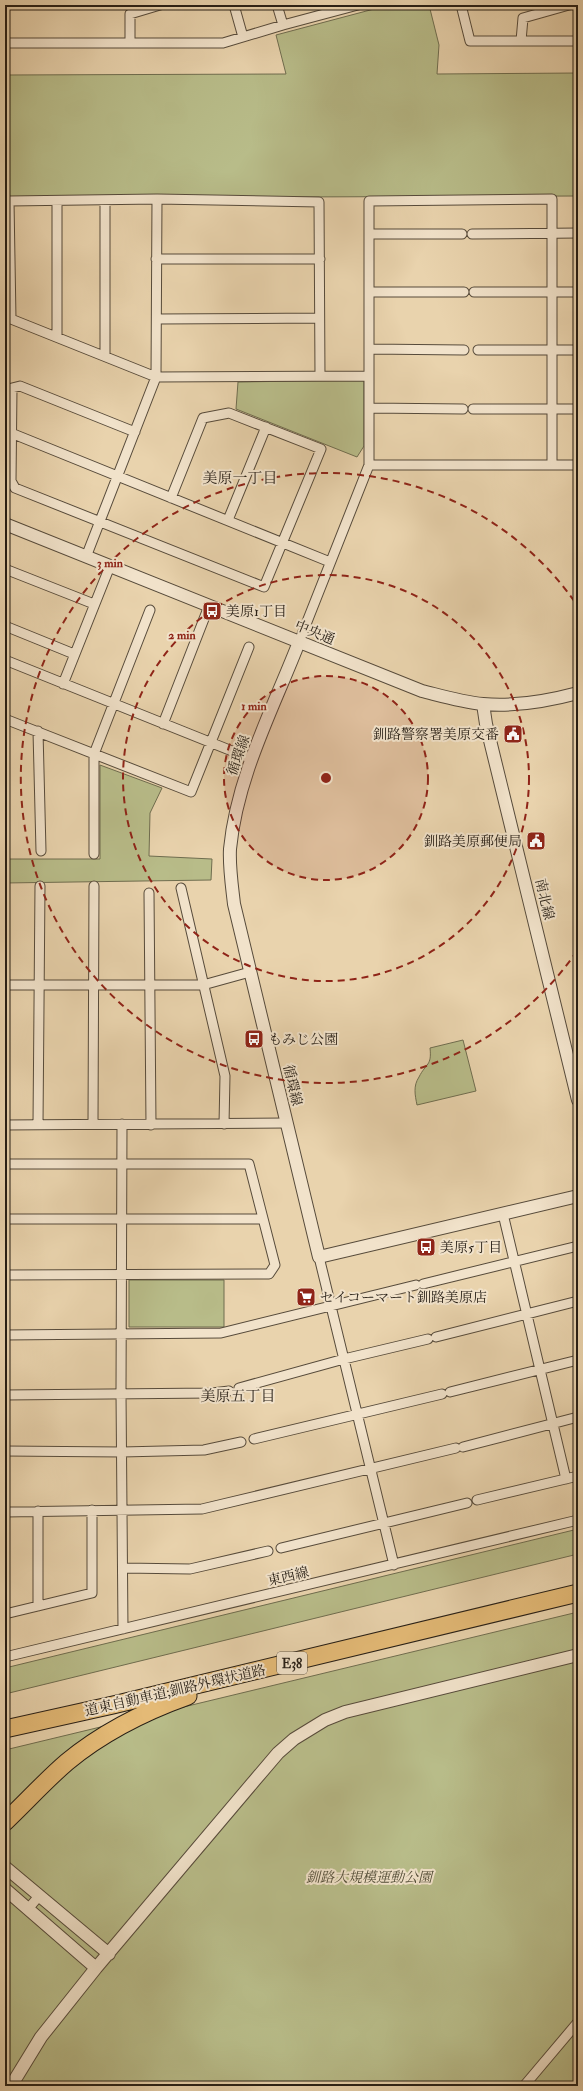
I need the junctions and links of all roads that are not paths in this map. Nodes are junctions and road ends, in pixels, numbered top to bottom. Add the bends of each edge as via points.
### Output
1 (160, 5) edge
2 (234, 5) edge
3 (277, 5) edge
4 (358, 5) edge
5 (461, 5) edge
6 (569, 5) edge
7 (283, 24) junction
8 (243, 37) junction
9 (521, 41) junction
10 (578, 41) edge
11 (5, 43) edge
12 (130, 43) junction
13 (157, 199) junction
14 (105, 200) junction
15 (57, 201) junction
16 (551, 233) junction
17 (578, 233) edge
18 (369, 234) junction
19 (462, 234) dead end
20 (472, 234) dead end
21 (156, 259) junction
22 (320, 259) junction
23 (552, 291) junction
24 (369, 292) junction
25 (464, 292) dead end
26 (474, 292) dead end
27 (578, 292) edge
28 (319, 318) junction
29 (157, 319) junction
30 (57, 337) junction
31 (369, 349) junction
32 (464, 350) dead end
33 (478, 350) dead end
34 (552, 350) junction
35 (578, 350) edge
36 (105, 356) junction
37 (320, 376) junction
38 (369, 376) junction
39 (156, 377) junction
40 (370, 408) junction
41 (463, 409) dead end
42 (473, 409) dead end
43 (551, 409) junction
44 (578, 409) edge
45 (266, 427) junction
46 (135, 432) junction
47 (11, 434) junction
48 (552, 464) junction
49 (578, 464) edge
50 (369, 466) junction
51 (117, 476) junction
52 (171, 498) junction
53 (228, 520) junction
54 (99, 522) junction
55 (5, 524) edge
56 (284, 542) junction
57 (86, 556) junction
58 (330, 562) junction
59 (110, 566) junction
60 (5, 569) edge
61 (94, 604) junction
62 (209, 606) junction
63 (150, 610) dead end
64 (5, 626) edge
65 (299, 642) junction
66 (249, 647) dead end
67 (74, 654) junction
68 (5, 660) edge
69 (63, 684) junction
70 (578, 693) edge
71 (113, 704) junction
72 (483, 704) junction
73 (5, 718) edge
74 (163, 724) junction
75 (38, 731) junction
76 (211, 743) junction
77 (94, 754) junction
78 (252, 759) junction
79 (41, 851) dead end
80 (94, 854) dead end
81 (40, 886) dead end
82 (94, 886) dead end
83 (181, 888) dead end
84 (149, 893) dead end
85 (250, 972) junction
86 (38, 984) junction
87 (203, 984) junction
88 (5, 985) edge
89 (94, 985) junction
90 (151, 985) junction
91 (578, 1100) edge
92 (286, 1123) junction
93 (93, 1124) junction
94 (122, 1124) junction
95 (224, 1124) junction
96 (5, 1125) edge
97 (38, 1125) junction
98 (151, 1125) junction
99 (5, 1164) edge
100 (122, 1164) junction
101 (578, 1196) edge
102 (503, 1214) junction
103 (5, 1219) edge
104 (121, 1219) junction
105 (263, 1219) junction
106 (578, 1246) edge
107 (319, 1257) junction
108 (513, 1261) junction
109 (122, 1274) junction
110 (5, 1275) edge
111 (578, 1301) edge
112 (330, 1305) junction
113 (526, 1315) junction
114 (5, 1335) edge
115 (122, 1335) junction
116 (344, 1359) junction
117 (578, 1360) edge
118 (540, 1369) junction
119 (239, 1388) dead end
120 (229, 1391) dead end
121 (121, 1393) junction
122 (5, 1394) edge
123 (357, 1414) junction
124 (578, 1418) edge
125 (553, 1423) junction
126 (254, 1439) dead end
127 (241, 1442) dead end
128 (5, 1451) edge
129 (122, 1452) junction
130 (370, 1470) junction
131 (578, 1476) edge
132 (566, 1479) junction
133 (477, 1500) dead end
134 (467, 1503) dead end
135 (92, 1510) junction
136 (123, 1510) junction
137 (38, 1511) junction
138 (5, 1512) edge
139 (578, 1520) edge
140 (383, 1523) junction
141 (281, 1548) dead end
142 (268, 1551) dead end
143 (394, 1565) junction
144 (124, 1568) junction
145 (578, 1586) edge
146 (578, 1593) edge
147 (38, 1606) junction
148 (5, 1614) edge
149 (123, 1630) junction
150 (578, 1654) edge
151 (5, 1657) edge
152 (274, 1667) junction
153 (5, 1721) edge
154 (5, 1729) edge
155 (5, 1822) edge
156 (5, 1867) edge
157 (5, 1889) edge
158 (39, 1896) junction
159 (28, 1909) junction
160 (109, 1954) junction
161 (96, 1968) junction
162 (578, 2022) edge
163 (11, 2086) edge
164 (524, 2086) edge

1 - 12 street via 130,14
2 - 8 street
3 - 7 street
4 - 7 street
5 - 9 street via 470,41
6 - 9 street via 523,18
7 - 8 street
8 - 12 street via 223,43
9 - 10 street
11 - 12 street
13 - 14 street
13 - 21 street
13 - 22 street via 319,202
14 - 15 street
14 - 36 street
15 - 30 street
15 - 30 street via 9,201 10,318
16 - 17 street
16 - 18 street via 552,199 369,201
16 - 20 street
16 - 23 street
18 - 19 street
18 - 24 street
21 - 22 street
21 - 29 street
22 - 28 street
23 - 26 street
23 - 27 street
23 - 34 street
24 - 25 street
24 - 31 street
28 - 29 street
28 - 37 street
29 - 39 street
30 - 36 street
31 - 32 street
31 - 38 street
33 - 34 street
34 - 35 street
34 - 43 street
36 - 39 street
37 - 38 street
37 - 39 street
38 - 40 street
39 - 46 street
40 - 41 street
40 - 50 street
42 - 43 street
43 - 44 street
43 - 48 street
45 - 52 street via 229,413 203,418
45 - 53 street
45 - 56 street via 321,449
46 - 47 street via 20,386 12,388
46 - 51 street
47 - 51 street
47 - 54 street via 11,481 15,488
48 - 49 street
48 - 50 street
50 - 58 street
51 - 52 street
51 - 54 street
52 - 53 street
53 - 56 street
54 - 56 street via 264,588
54 - 57 street
55 - 57 street, 中央通
56 - 58 street
57 - 59 street, 中央通
58 - 65 street
59 - 61 street
59 - 62 street, 中央通
60 - 61 street
61 - 67 street
62 - 65 street, 中央通
62 - 74 street
63 - 71 street
64 - 67 street
65 - 72 street, 中央通 via 422,691
65 - 78 street, 循環線
66 - 76 street
67 - 69 street
68 - 69 street
69 - 71 street
70 - 72 street, 中央通 via 509,705
71 - 74 street
71 - 77 street
72 - 91 street, 南北線
73 - 75 street
74 - 76 street
75 - 77 street
75 - 79 street
76 - 77 street via 191,792
76 - 78 street
77 - 80 street
78 - 85 street, 循環線 via 237,802 230,851 234,904
81 - 86 street
82 - 89 street
83 - 87 street
84 - 90 street
85 - 87 street
85 - 92 street, 循環線
86 - 88 street
86 - 89 street
86 - 97 street
87 - 90 street
87 - 95 street via 225,1076
89 - 90 street
89 - 93 street
90 - 98 street
92 - 95 street
92 - 107 street, 循環線
93 - 94 street
93 - 97 street
94 - 98 street
94 - 100 street
95 - 98 street
96 - 97 street
99 - 100 street
100 - 104 street
100 - 105 street via 249,1164
101 - 102 street
102 - 107 street
102 - 108 street
103 - 104 street
104 - 105 street
104 - 109 street
105 - 109 street via 275,1265 269,1274
106 - 108 street
107 - 112 street
108 - 112 street
108 - 113 street
109 - 110 street
109 - 115 street
111 - 113 street
112 - 115 street via 221,1333
112 - 116 street
113 - 116 street
113 - 118 street
114 - 115 street
115 - 121 street
116 - 119 street
116 - 123 street
117 - 118 street
118 - 123 street
118 - 125 street
120 - 121 street via 212,1394
121 - 122 street
121 - 129 street
123 - 126 street
123 - 130 street
124 - 125 street
125 - 130 street
125 - 132 street
127 - 129 street via 204,1450
128 - 129 street
129 - 136 street
130 - 136 street via 202,1509
130 - 140 street
131 - 132 street
132 - 133 street
134 - 140 street
135 - 136 street
135 - 137 street
135 - 147 street via 92,1593
136 - 144 street
137 - 138 street
137 - 147 street
139 - 143 street, 東西線
140 - 141 street
140 - 143 street
142 - 144 street via 190,1569
143 - 149 street, 東西線
144 - 149 street
145 - 153 highway, 道東自動車道;釧路外環状道路 / E38
146 - 152 highway, 道東自動車道;釧路外環状道路 / E38
147 - 148 street
149 - 151 street, 東西線
150 - 160 street via 363,1706 325,1720 294,1738 278,1753
152 - 154 highway, 道東自動車道;釧路外環状道路 / E38
152 - 155 highway via 179,1699 128,1722 68,1761
156 - 158 street
157 - 159 street
158 - 159 street
158 - 160 street
159 - 161 street
160 - 161 street
161 - 163 street via 41,2037
162 - 164 street

